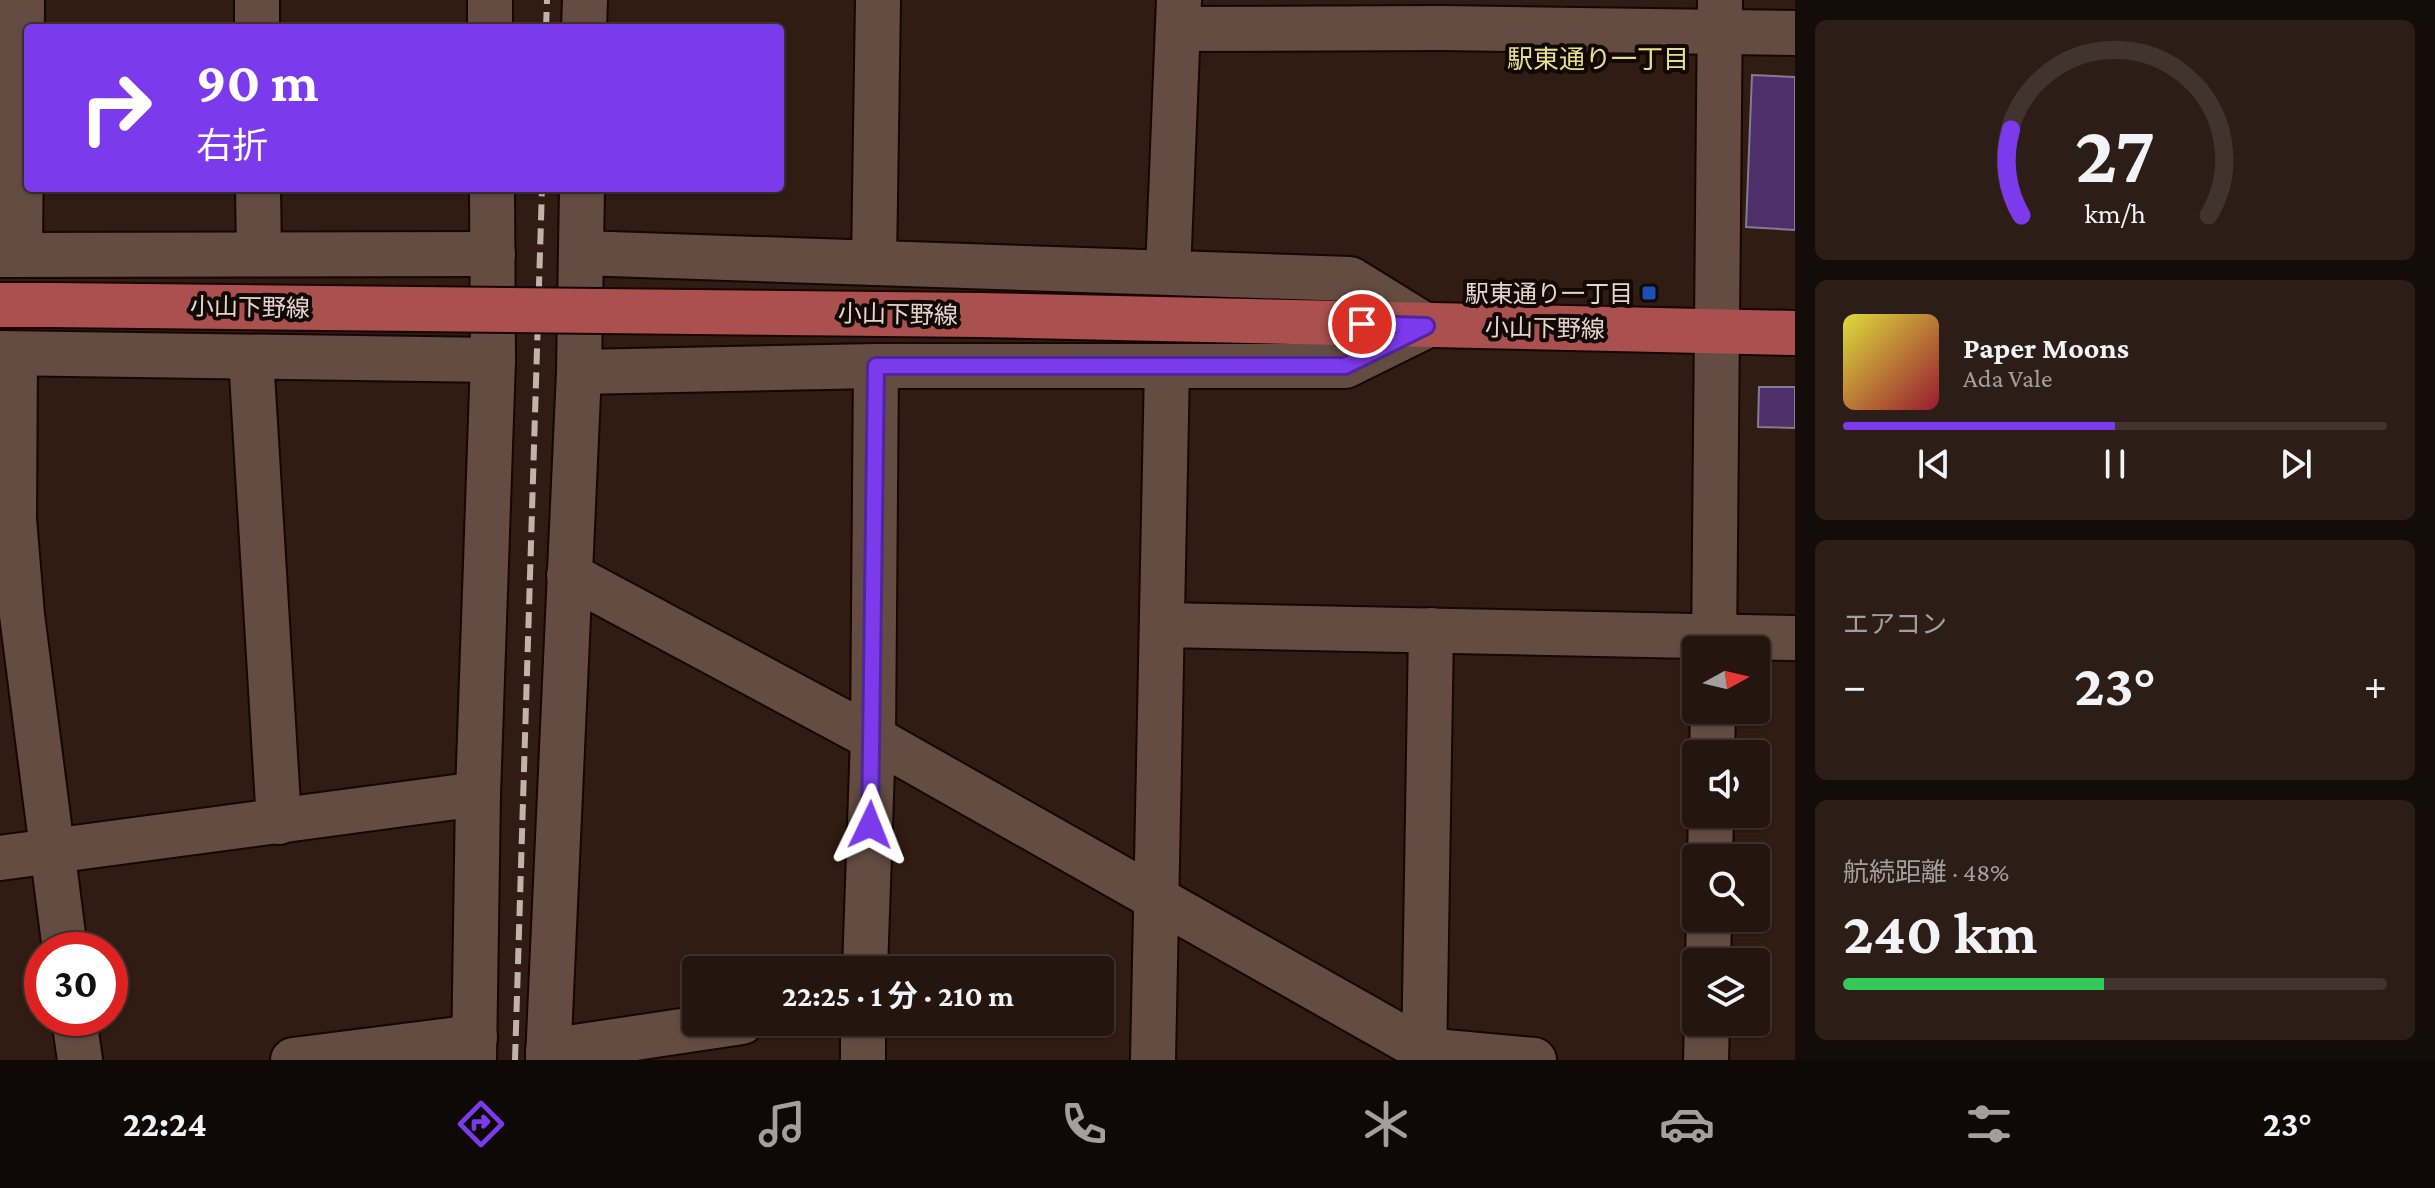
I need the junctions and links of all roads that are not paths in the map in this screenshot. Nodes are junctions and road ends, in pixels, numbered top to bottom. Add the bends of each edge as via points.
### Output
1 (22, 0) edge
2 (257, 0) edge
3 (490, 0) edge
4 (585, 0) edge
5 (878, 0) edge
6 (1442, 14) edge
7 (1178, 15) edge
8 (1720, 16) edge
9 (257, 24) edge
10 (490, 24) edge
11 (584, 24) edge
12 (1795, 33) edge
13 (258, 192) edge
14 (492, 192) edge
15 (582, 192) edge
16 (581, 253) junction
17 (259, 254) junction
18 (493, 254) junction
19 (10, 255) edge
20 (874, 263) junction
21 (1168, 272) junction
22 (0, 305) edge
23 (1426, 326) junction
24 (1716, 332) junction
25 (1795, 333) edge
26 (7, 354) edge
27 (251, 357) junction
28 (493, 360) junction
29 (876, 366) junction
30 (1167, 367) junction
31 (579, 372) junction
32 (569, 575) junction
33 (11, 616) edge
34 (1163, 625) junction
35 (1431, 630) junction
36 (1714, 636) edge
37 (1795, 638) edge
38 (1770, 640) edge
39 (1682, 642) edge
40 (873, 738) junction
41 (478, 794) junction
42 (279, 822) junction
43 (52, 850) junction
44 (0, 858) edge
45 (1156, 898) junction
46 (63, 932) edge
47 (865, 956) edge
48 (682, 1033) edge
49 (77, 1036) edge
50 (863, 1036) edge
51 (1707, 1036) edge
52 (474, 1048) edge
53 (1424, 1055) edge
54 (548, 1056) edge
55 (80, 1060) edge
56 (293, 1060) edge
57 (863, 1060) edge
58 (1153, 1060) edge
59 (1534, 1060) edge
60 (1706, 1060) edge

1 - 19 street
2 - 9 street
3 - 10 street
4 - 11 street
5 - 20 street
6 - 7 street
6 - 8 street
7 - 21 street
8 - 12 street
8 - 24 street
13 - 17 street
14 - 18 street
15 - 16 street
16 - 20 street
16 - 31 street
17 - 18 street
17 - 19 street
18 - 28 street
20 - 21 street
21 - 23 street via 1350,279
22 - 23 main road, 小山下野線, bridge via 980,315
23 - 24 main road, 小山下野線
23 - 30 street via 1345,366
24 - 25 main road, 小山下野線
24 - 36 street
26 - 27 street
26 - 33 street via 14,519
27 - 28 street
27 - 42 street
28 - 41 street
29 - 30 street
29 - 31 street
29 - 40 street
30 - 34 street
31 - 32 street
32 - 40 street
32 - 54 street
33 - 43 street
34 - 35 street
34 - 45 street
35 - 39 street
35 - 53 street
37 - 38 street
40 - 45 street
40 - 47 street
41 - 42 street
41 - 52 street
42 - 43 street
43 - 44 street
43 - 46 street
45 - 53 street
45 - 58 street
48 - 54 street
49 - 55 street
50 - 57 street
51 - 60 street
52 - 56 street
53 - 59 street

